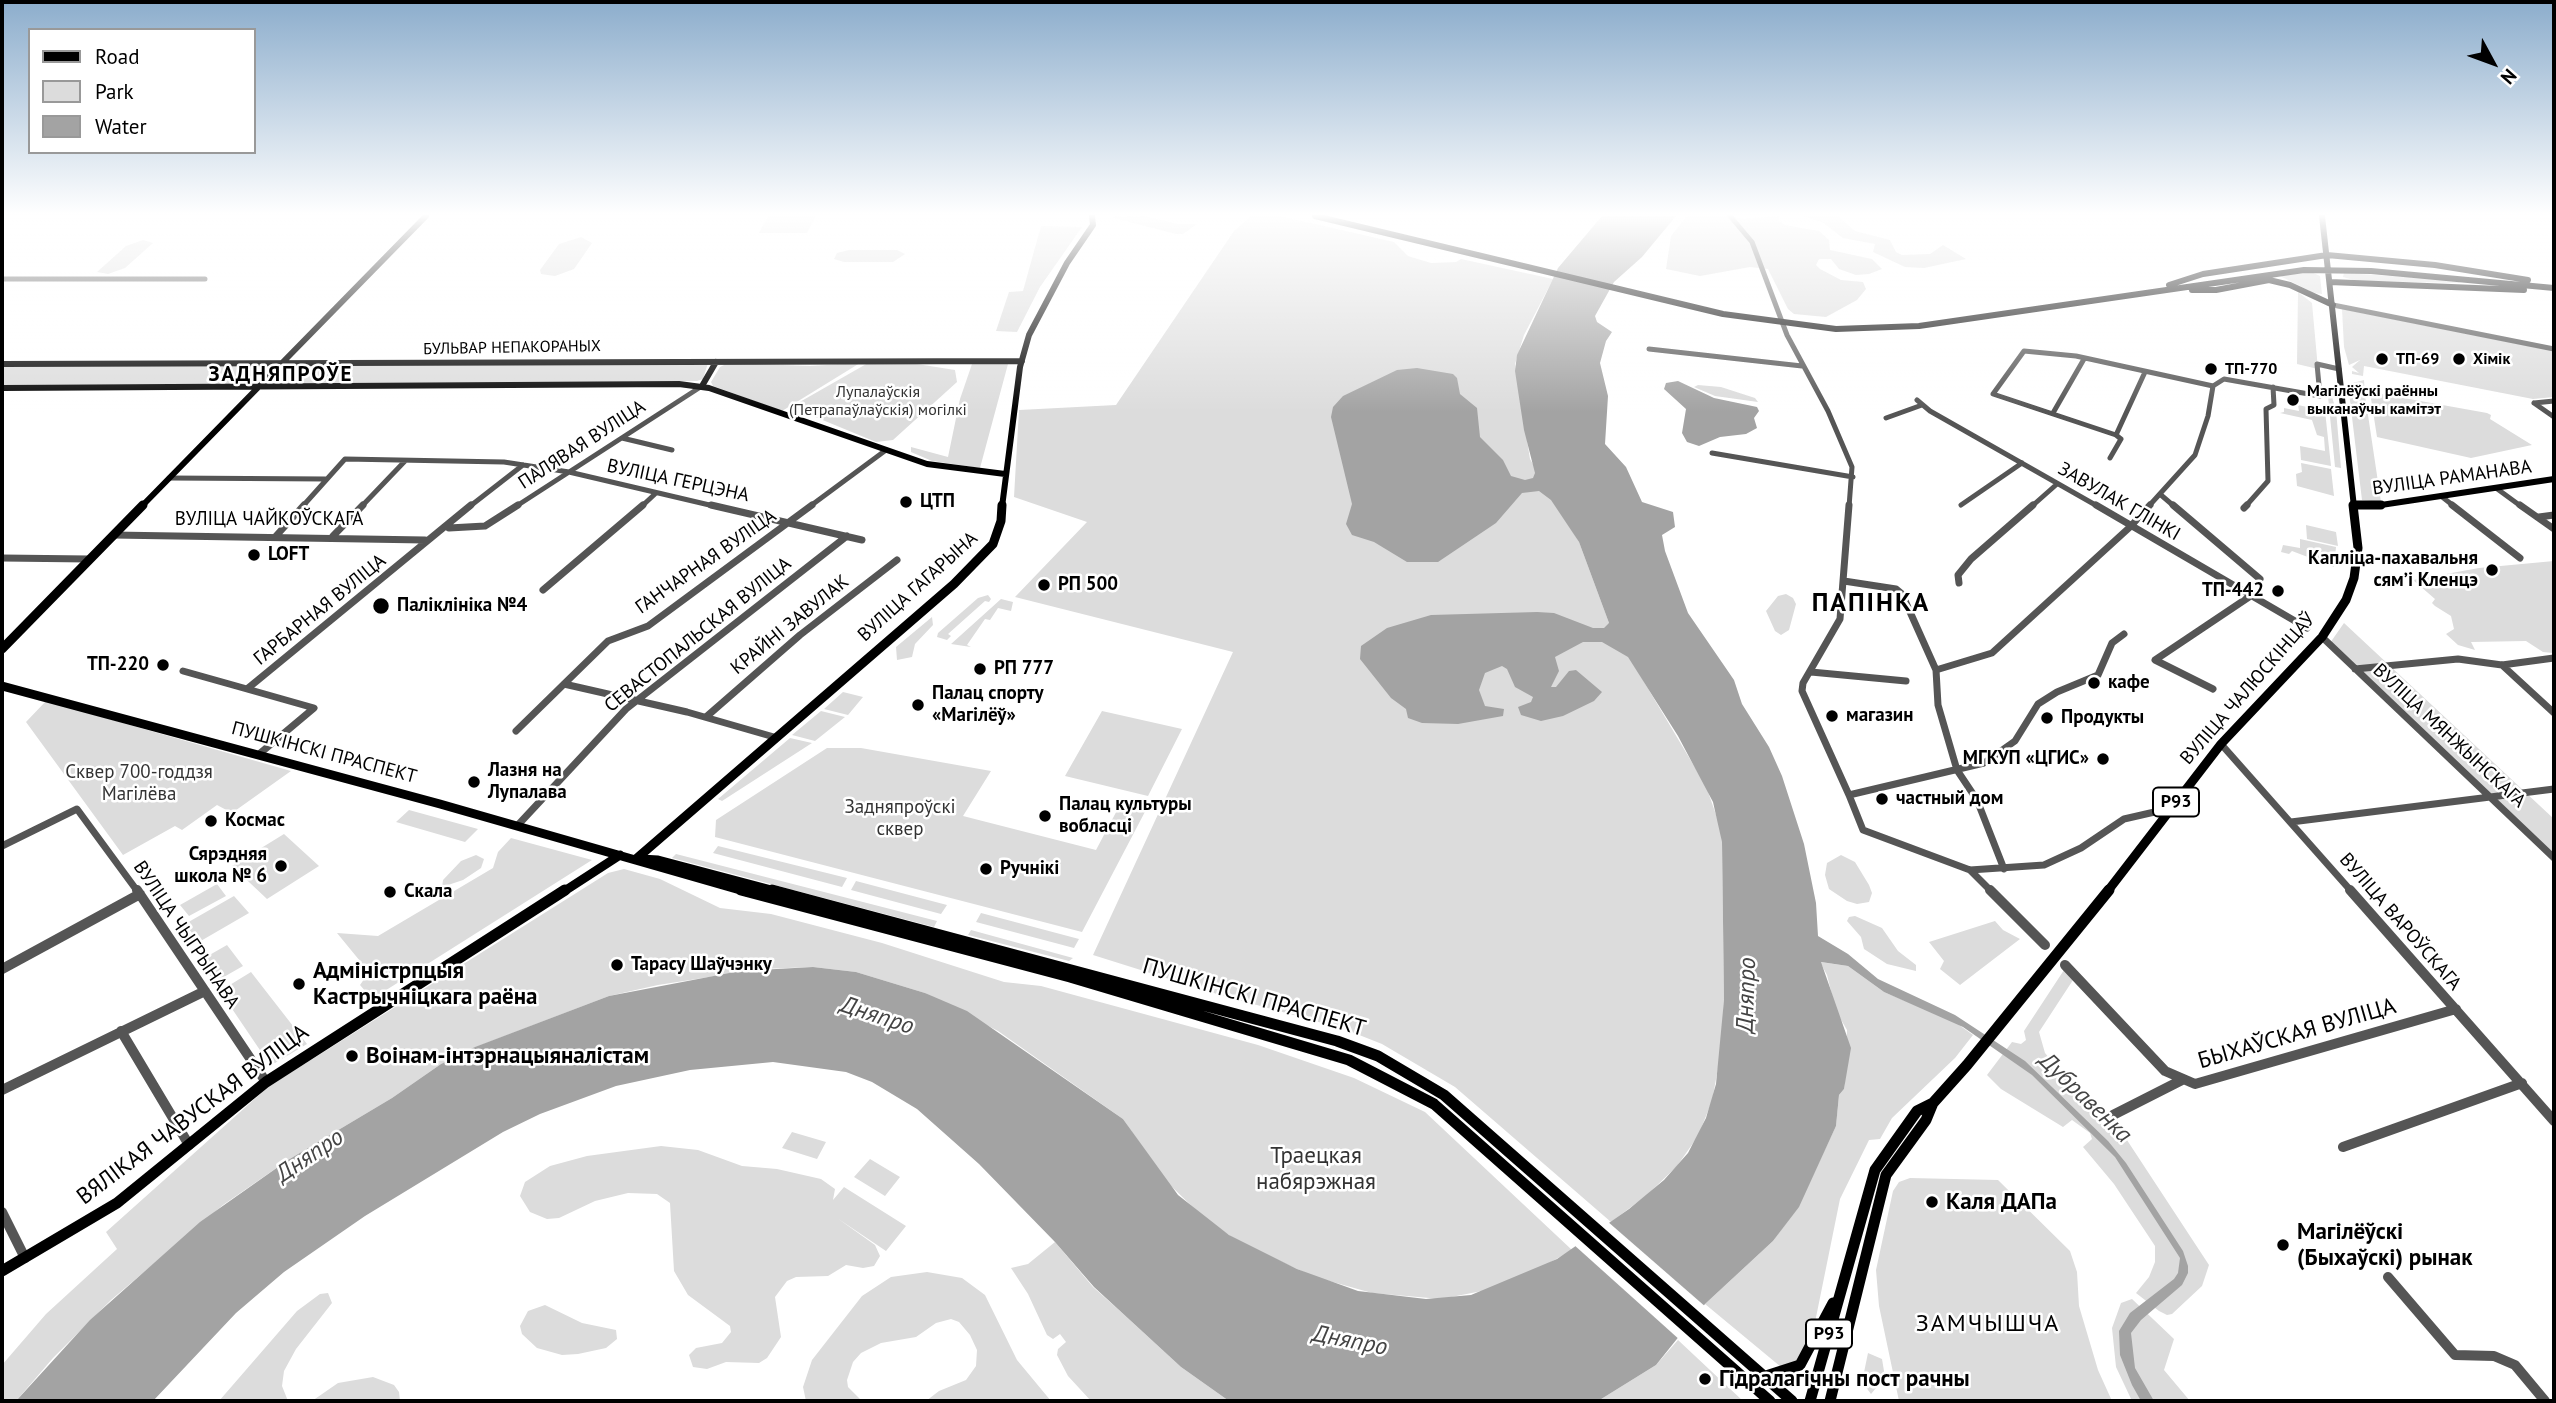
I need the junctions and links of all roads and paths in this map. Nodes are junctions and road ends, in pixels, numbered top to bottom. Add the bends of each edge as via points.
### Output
1 (362, 281) edge
2 (1058, 281) edge
3 (1592, 281) edge
4 (1766, 281) edge
5 (2185, 281) edge
6 (2216, 281) edge
7 (2261, 281) edge
8 (2275, 281) edge
9 (2330, 281) edge
10 (2414, 281) edge
11 (2465, 281) edge
12 (2501, 281) edge
13 (2524, 281) edge
14 (2553, 287) edge
15 (2169, 288) junction
16 (2461, 289) junction
17 (2333, 305) junction
18 (2552, 346) edge
19 (1650, 349) dead end
20 (2084, 359) junction
21 (1022, 361) junction
22 (716, 362) junction
23 (282, 363) junction
24 (2, 364) edge
25 (1802, 366) junction
26 (2339, 369) junction
27 (2145, 372) junction
28 (702, 386) junction
29 (2213, 386) junction
30 (259, 387) junction
31 (2273, 387) junction
32 (2, 388) edge
33 (2554, 401) edge
34 (2053, 413) junction
35 (2554, 416) edge
36 (1886, 418) dead end
37 (2116, 435) junction
38 (622, 438) junction
39 (672, 450) dead end
40 (886, 450) junction
41 (1712, 453) dead end
42 (2110, 458) dead end
43 (405, 461) junction
44 (2022, 463) junction
45 (523, 465) junction
46 (569, 472) junction
47 (1005, 474) junction
48 (1853, 477) junction
49 (169, 478) junction
50 (326, 478) junction
51 (2554, 479) edge
52 (2057, 484) junction
53 (2496, 488) junction
54 (656, 492) junction
55 (2161, 495) junction
56 (2441, 496) junction
57 (1961, 505) dead end
58 (2354, 505) junction
59 (2244, 508) dead end
60 (2554, 515) edge
61 (2538, 517) junction
62 (791, 521) junction
63 (449, 527) dead end
64 (2130, 527) junction
65 (2554, 529) edge
66 (113, 535) junction
67 (276, 536) junction
68 (333, 536) junction
69 (847, 536) junction
70 (425, 540) junction
71 (862, 540) dead end
72 (2, 558) edge
73 (2520, 558) dead end
74 (89, 559) junction
75 (897, 560) dead end
76 (2260, 579) dead end
77 (1844, 581) junction
78 (1959, 583) dead end
79 (543, 590) dead end
80 (2249, 597) junction
81 (2307, 628) dead end
82 (2124, 634) dead end
83 (2322, 637) junction
84 (2, 649) edge
85 (2554, 659) edge
86 (2502, 665) junction
87 (2355, 669) junction
88 (1936, 670) junction
89 (183, 671) dead end
90 (1811, 673) junction
91 (1906, 681) dead end
92 (564, 684) junction
93 (2, 686) edge
94 (247, 689) junction
95 (2213, 689) dead end
96 (636, 700) junction
97 (2554, 713) edge
98 (706, 717) junction
99 (516, 731) dead end
100 (774, 737) junction
101 (2221, 744) junction
102 (258, 755) junction
103 (1957, 770) junction
104 (2554, 789) edge
105 (1849, 795) junction
106 (2491, 797) junction
107 (2172, 808) junction
108 (2291, 822) junction
109 (517, 826) junction
110 (2, 846) edge
111 (620, 855) junction
112 (2554, 858) edge
113 (636, 859) junction
114 (2004, 869) junction
115 (1970, 870) junction
116 (140, 894) junction
117 (2045, 945) dead end
118 (2064, 965) dead end
119 (2, 970) edge
120 (205, 991) junction
121 (2456, 1009) junction
122 (121, 1031) junction
123 (2182, 1080) junction
124 (266, 1082) junction
125 (2522, 1083) junction
126 (2, 1090) edge
127 (1933, 1103) junction
128 (2113, 1115) dead end
129 (2554, 1121) edge
130 (189, 1145) junction
131 (2343, 1147) dead end
132 (2, 1212) edge
133 (25, 1258) junction
134 (1848, 1267) junction
135 (2, 1271) edge
136 (2388, 1278) dead end
137 (1766, 1376) junction
138 (1756, 1395) edge
139 (1763, 1401) edge
140 (1770, 1401) edge
141 (1792, 1401) edge
142 (1810, 1401) edge
143 (1830, 1401) edge
144 (2545, 1401) edge

1 - 23 main road
2 - 21 main road, ВУЛІЦА ГАГАРЫНА via 1030,335
3 - 15 main road via 1766,321 1867,330
4 - 25 street
5 - 15 main road
6 - 15 main road
7 - 15 main road via 2216,290
8 - 17 main road
9 - 17 main road, ВУЛІЦА ЧАЛЮСКІНЦАЎ / Р93
10 - 16 main road
11 - 16 main road via 2469,284
12 - 14 main road
13 - 14 main road
14 - 16 main road
17 - 18 street
17 - 26 main road, ВУЛІЦА ЧАЛЮСКІНЦАЎ / Р93
19 - 25 street
20 - 27 street
20 - 34 street
20 - 34 street via 2024,351 1993,394
21 - 22 main road, БУЛЬВАР НЕПАКОРАНЫХ
21 - 47 main road, ВУЛІЦА ГАГАРЫНА
22 - 23 main road, БУЛЬВАР НЕПАКОРАНЫХ
22 - 28 main road, ПАЛЯВАЯ ВУЛІЦА
23 - 24 main road, БУЛЬВАР НЕПАКОРАНЫХ
23 - 30 main road
25 - 48 street via 1828,411
26 - 31 street via 2317,364 2320,396
26 - 58 main road, ВУЛІЦА ЧАЛЮСКІНЦАЎ / Р93
27 - 29 street
27 - 37 street
28 - 30 main road
28 - 38 street, ПАЛЯВАЯ ВУЛІЦА
28 - 40 main road
29 - 31 street via 2224,379
29 - 55 street via 2199,447
30 - 32 main road
30 - 49 main road
31 - 59 street via 2274,405 2266,409 2267,481
33 - 35 street via 2534,403
34 - 37 street
36 - 44 street, ЗАВУЛАК ГЛІНКІ via 1919,403
37 - 42 street via 2121,439
38 - 39 street
38 - 46 street, ПАЛЯВАЯ ВУЛІЦА
40 - 47 main road via 927,464
40 - 62 street, ГАНЧАРНАЯ ВУЛІЦА
41 - 48 street
43 - 45 street, ВУЛІЦА ГЕРЦЭНА
43 - 50 street, ВУЛІЦА ГЕРЦЭНА via 345,459
43 - 68 street
44 - 52 street, ЗАВУЛАК ГЛІНКІ
44 - 57 street
45 - 46 street, ВУЛІЦА ГЕРЦЭНА
45 - 70 street, ГАРБАРНАЯ ВУЛІЦА
46 - 54 street, ВУЛІЦА ГЕРЦЭНА
46 - 63 street, ПАЛЯВАЯ ВУЛІЦА via 482,527
47 - 100 main road, ВУЛІЦА ГАГАРЫНА via 998,533 978,561
48 - 77 street
49 - 50 street
49 - 66 main road
50 - 67 street, ВУЛІЦА ГЕРЦЭНА
51 - 53 main road, ВУЛІЦА РАМАНАВА
52 - 64 street, ЗАВУЛАК ГЛІНКІ
52 - 78 street via 1972,559 1958,575
53 - 56 main road, ВУЛІЦА РАМАНАВА
53 - 61 street
54 - 62 street, ВУЛІЦА ГЕРЦЭНА
54 - 79 street
55 - 64 street
55 - 76 street
56 - 58 main road, ВУЛІЦА РАМАНАВА
56 - 73 street
58 - 83 main road, ВУЛІЦА ЧАЛЮСКІНЦАЎ / Р93 via 2358,548 2354,578
60 - 61 street
61 - 65 street
62 - 69 street, ВУЛІЦА ГЕРЦЭНА
62 - 92 street, ГАНЧАРНАЯ ВУЛІЦА via 648,626 608,641
64 - 80 street, ЗАВУЛАК ГЛІНКІ
64 - 88 street via 1992,653
66 - 67 street, ВУЛІЦА ЧАЙКОЎСКАГА
66 - 74 main road
67 - 68 street, ВУЛІЦА ЧАЙКОЎСКАГА
68 - 70 street, ВУЛІЦА ЧАЙКОЎСКАГА
69 - 71 street, ВУЛІЦА ГЕРЦЭНА
69 - 96 street, СЕВАСТОПАЛЬСКАЯ ВУЛІЦА
70 - 94 street, ГАРБАРНАЯ ВУЛІЦА
72 - 74 street
74 - 84 main road
75 - 98 street, КРАЙНІ ЗАВУЛАК via 800,635
77 - 88 street via 1896,589
77 - 90 street via 1839,619
80 - 81 street, ЗАВУЛАК ГЛІНКІ
80 - 95 street via 2155,660
82 - 103 street via 2112,643 2098,675 2038,704 2021,735 2004,751 1984,763
83 - 87 street, ВУЛІЦА МЯНЖЫНСКАГА
83 - 101 main road, ВУЛІЦА ЧАЛЮСКІНЦАЎ / Р93
85 - 86 street
86 - 87 street via 2458,659
86 - 97 street
87 - 106 street, ВУЛІЦА МЯНЖЫНСКАГА
88 - 103 street via 1938,705
89 - 94 street
90 - 91 street
90 - 105 street via 1802,691
92 - 96 street
92 - 99 street, ГАНЧАРНАЯ ВУЛІЦА
93 - 102 main road, ПУШКІНСКІ ПРАСПЕКТ
94 - 102 street, ГАРБАРНАЯ ВУЛІЦА via 314,708
96 - 98 street
96 - 109 street, СЕВАСТОПАЛЬСКАЯ ВУЛІЦА
98 - 100 street
100 - 113 main road, ВУЛІЦА ГАГАРЫНА
101 - 107 main road, ВУЛІЦА ЧАЛЮСКІНЦАЎ / Р93
101 - 108 street, ВУЛІЦА ВАРОЎСКАГА
102 - 109 main road, ПУШКІНСКІ ПРАСПЕКТ
103 - 105 street
103 - 114 street via 1977,800
104 - 106 street
105 - 115 street via 1863,830
106 - 108 street
106 - 112 street, ВУЛІЦА МЯНЖЫНСКАГА
107 - 114 street via 2124,819 2059,860
107 - 127 main road, ВУЛІЦА ЧАЛЮСКІНЦАЎ / Р93 via 2067,944
108 - 121 street, ВУЛІЦА ВАРОЎСКАГА
109 - 111 main road, ПУШКІНСКІ ПРАСПЕКТ
110 - 116 street, ВУЛІЦА ЧЫГРЫНАВА via 77,809
111 - 113 main road, ПУШКІНСКІ ПРАСПЕКТ
111 - 124 main road, ВЯЛІКАЯ ЧАВУСКАЯ ВУЛІЦА
113 - 137 main road, ПУШКІНСКІ ПРАСПЕКТ via 671,864 1337,1041 1378,1056 1444,1095
113 - 138 main road, ПУШКІНСКІ ПРАСПЕКТ via 1070,977 1324,1050 1371,1069 1434,1104
114 - 115 street
115 - 117 street
116 - 119 street
116 - 120 street, ВУЛІЦА ЧЫГРЫНАВА
118 - 123 street via 2165,1071
120 - 122 street
120 - 124 street, ВУЛІЦА ЧЫГРЫНАВА
121 - 123 street, БЫХАЎСКАЯ ВУЛІЦА via 2245,1072 2195,1084
121 - 125 street, ВУЛІЦА ВАРОЎСКАГА
122 - 126 street
122 - 130 street
123 - 128 street, БЫХАЎСКАЯ ВУЛІЦА
124 - 130 main road, ВЯЛІКАЯ ЧАВУСКАЯ ВУЛІЦА
125 - 129 street, ВУЛІЦА ВАРОЎСКАГА
125 - 131 street
127 - 134 main road, ВУЛІЦА ЧАЛЮСКІНЦАЎ / Р93 via 1917,1111 1875,1170
127 - 143 main road, ВУЛІЦА ЧАЛЮСКІНЦАЎ / Р93 via 1886,1175
130 - 133 main road, ВЯЛІКАЯ ЧАВУСКАЯ ВУЛІЦА via 117,1203
132 - 133 street
133 - 135 main road, ВЯЛІКАЯ ЧАВУСКАЯ ВУЛІЦА
134 - 137 main road via 1807,1357 1800,1365
134 - 142 main road, ВУЛІЦА ЧАЛЮСКІНЦАЎ / Р93
136 - 144 street via 2455,1356 2494,1356 2515,1365
137 - 141 main road, ПУШКІНСКІ ПРАСПЕКТ
138 - 139 main road, ПУШКІНСКІ ПРАСПЕКТ
138 - 140 main road, ПУШКІНСКІ ПРАСПЕКТ

